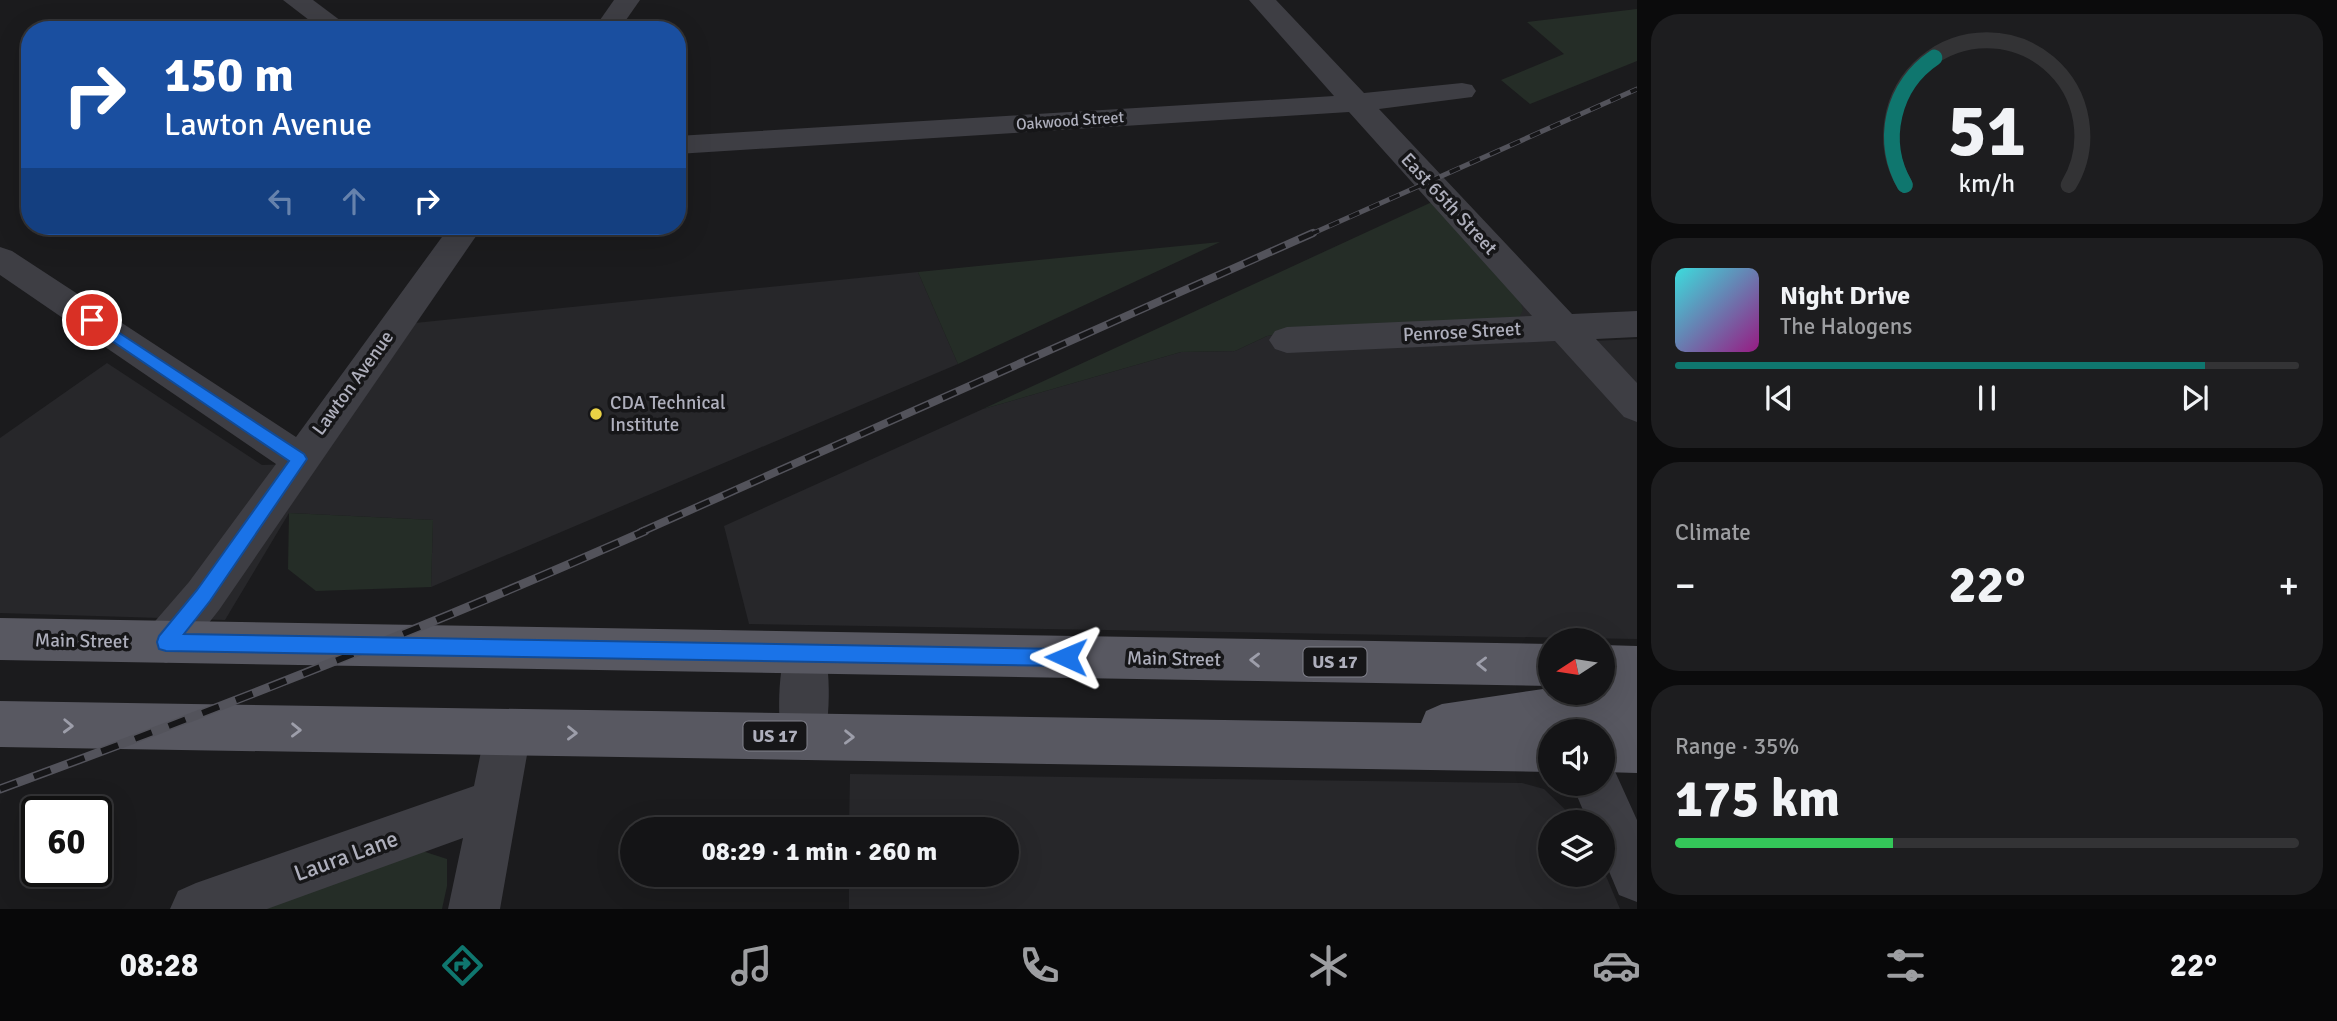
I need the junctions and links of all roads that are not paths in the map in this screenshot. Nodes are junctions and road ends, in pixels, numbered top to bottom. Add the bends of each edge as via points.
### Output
1 (296, 0) edge
2 (627, 0) edge
3 (1262, 0) edge
4 (327, 21) edge
5 (612, 21) edge
6 (1461, 91) dead end
7 (1356, 103) junction
8 (686, 144) edge
9 (461, 235) edge
10 (0, 259) edge
11 (1637, 324) edge
12 (1563, 327) junction
13 (1287, 340) dead end
14 (1637, 407) edge
15 (299, 459) junction
16 (0, 639) edge
17 (166, 642) junction
18 (805, 653) junction
19 (1538, 665) edge
20 (1615, 666) edge
21 (1637, 667) edge
22 (1637, 706) edge
23 (0, 724) edge
24 (508, 732) junction
25 (803, 737) junction
26 (1329, 744) junction
27 (1538, 748) edge
28 (1615, 748) edge
29 (1637, 749) edge
30 (1601, 796) edge
31 (496, 802) junction
32 (1637, 877) edge
33 (196, 909) edge
34 (474, 909) edge

1 - 4 street
2 - 5 street
3 - 7 street, East 65th Street
6 - 7 street, Oakwood Street
7 - 8 street, Oakwood Street
7 - 12 street, East 65th Street
9 - 15 street, Lawton Avenue
10 - 15 street
11 - 12 street, Penrose Street
12 - 13 street, Penrose Street
12 - 14 street, East 65th Street
15 - 17 street, Lawton Avenue via 204,596
16 - 17 main road, Main Street / US 17
17 - 18 main road, Main Street / US 17
19 -> 18 main road, Main Street / US 17
18 - 25 street
20 - 21 main road
22 - 26 main road via 1588,705
23 -> 24 main road, US 17
24 -> 25 main road, US 17
24 - 31 street
25 -> 26 main road, US 17
26 - 27 main road, US 17
28 - 29 main road
30 - 32 street
31 - 33 street, Laura Lane
31 - 34 street

